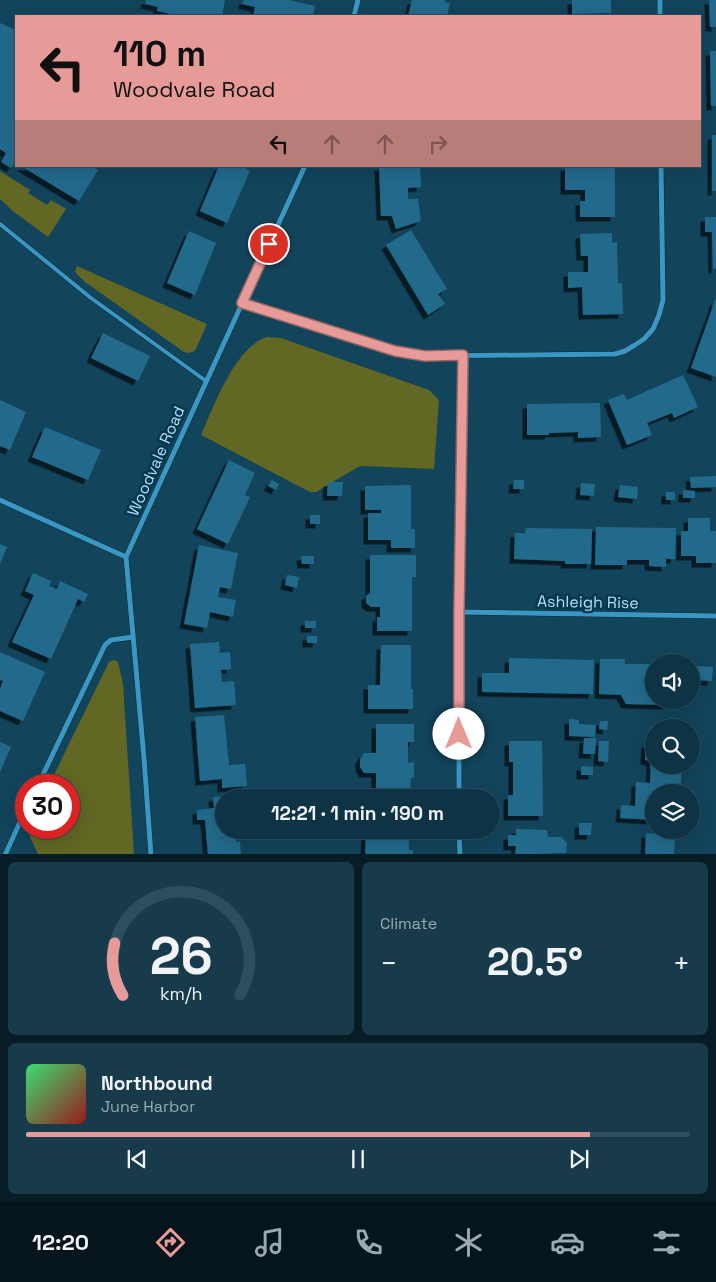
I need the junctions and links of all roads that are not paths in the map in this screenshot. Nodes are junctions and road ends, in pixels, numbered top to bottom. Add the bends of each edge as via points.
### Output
1 (358, 0) edge
2 (660, 0) edge
3 (354, 15) edge
4 (660, 15) edge
5 (305, 167) edge
6 (662, 167) edge
7 (0, 224) edge
8 (242, 303) junction
9 (463, 355) junction
10 (206, 381) junction
11 (0, 500) edge
12 (126, 557) junction
13 (459, 612) junction
14 (716, 616) edge
15 (133, 637) junction
16 (43, 774) edge
17 (459, 789) edge
18 (15, 833) edge
19 (459, 839) edge
20 (5, 854) edge
21 (151, 854) edge
22 (460, 854) edge

1 - 3 street
2 - 4 street
5 - 8 street, Woodvale Road
6 - 9 street via 662,300 653,329 644,339 615,354
7 - 10 lane via 91,298
8 - 9 street via 395,351 425,356
8 - 10 street, Woodvale Road
9 - 13 street
10 - 12 street, Woodvale Road
11 - 12 street
12 - 15 street, Woodvale Road
13 - 14 street, Ashleigh Rise
13 - 17 street
15 - 16 street via 111,640 105,645
15 - 21 street, Woodvale Road
18 - 20 street
19 - 22 street

